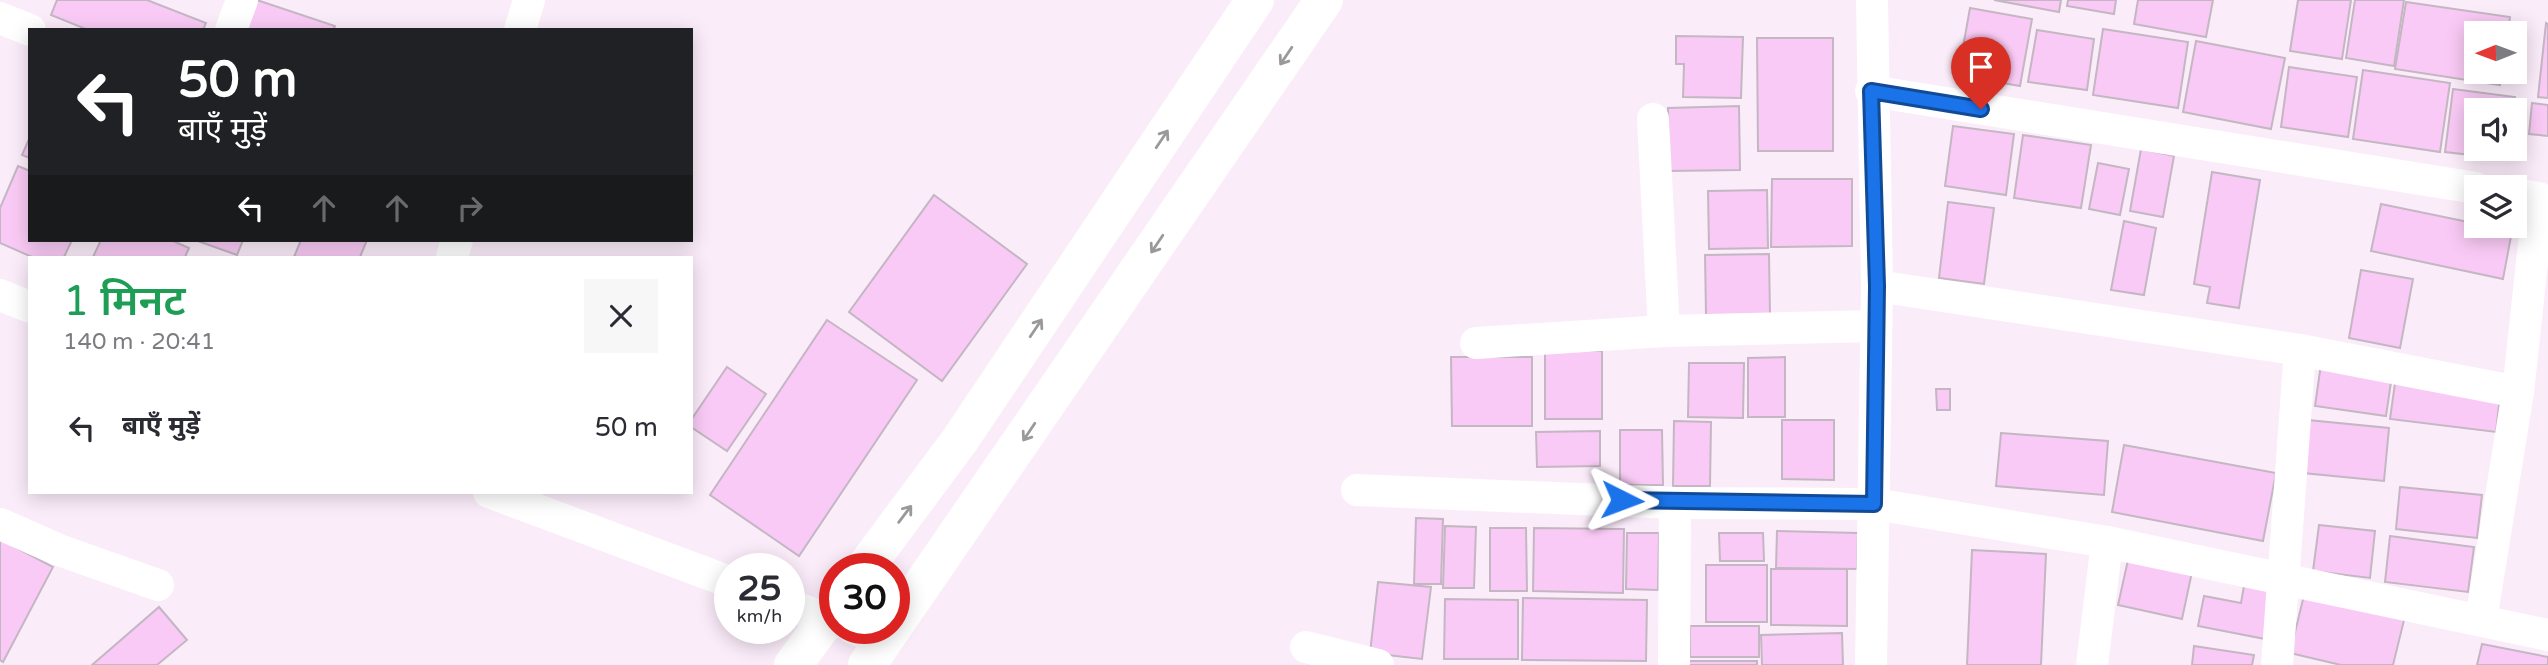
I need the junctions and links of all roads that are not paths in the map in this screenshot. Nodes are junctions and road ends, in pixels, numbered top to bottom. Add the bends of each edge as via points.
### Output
1 (242, 0) edge
2 (529, 0) edge
3 (1255, 0) edge
4 (1324, 0) edge
5 (1872, 0) edge
6 (232, 28) edge
7 (521, 28) edge
8 (1871, 91) junction
9 (1653, 118) dead end
10 (2464, 186) edge
11 (2527, 196) edge
12 (1877, 286) junction
13 (0, 295) edge
14 (28, 306) edge
15 (1875, 326) junction
16 (1664, 331) junction
17 (1476, 343) dead end
18 (2300, 350) junction
19 (2518, 392) junction
20 (1357, 489) dead end
21 (494, 494) edge
22 (1675, 503) junction
23 (1874, 504) junction
24 (0, 524) edge
25 (2107, 542) junction
26 (876, 553) edge
27 (909, 553) edge
28 (714, 576) edge
29 (2284, 577) junction
30 (158, 585) dead end
31 (2481, 620) junction
32 (2548, 635) edge
33 (828, 644) edge
34 (1306, 647) dead end
35 (793, 665) edge
36 (1378, 665) edge
37 (1674, 665) edge
38 (1871, 665) edge
39 (2092, 665) edge
40 (2277, 665) edge

1 - 6 street
2 - 7 street
26 -> 3 street via 960,440
4 -> 27 street
5 - 8 street
8 - 10 street
8 - 12 street
9 - 16 street
11 - 19 street via 2539,198
12 - 15 street
12 - 18 street
13 - 14 street
15 - 16 street
15 - 23 street
16 - 17 street
18 - 19 street
18 - 29 street
19 - 31 street
20 - 22 street
21 - 28 street
22 - 23 street
22 - 37 street
23 - 25 street
23 - 38 street
24 - 30 street
25 - 29 street
25 - 39 street
29 - 31 street
29 - 40 street
31 - 32 street
33 - 35 street
34 - 36 street

